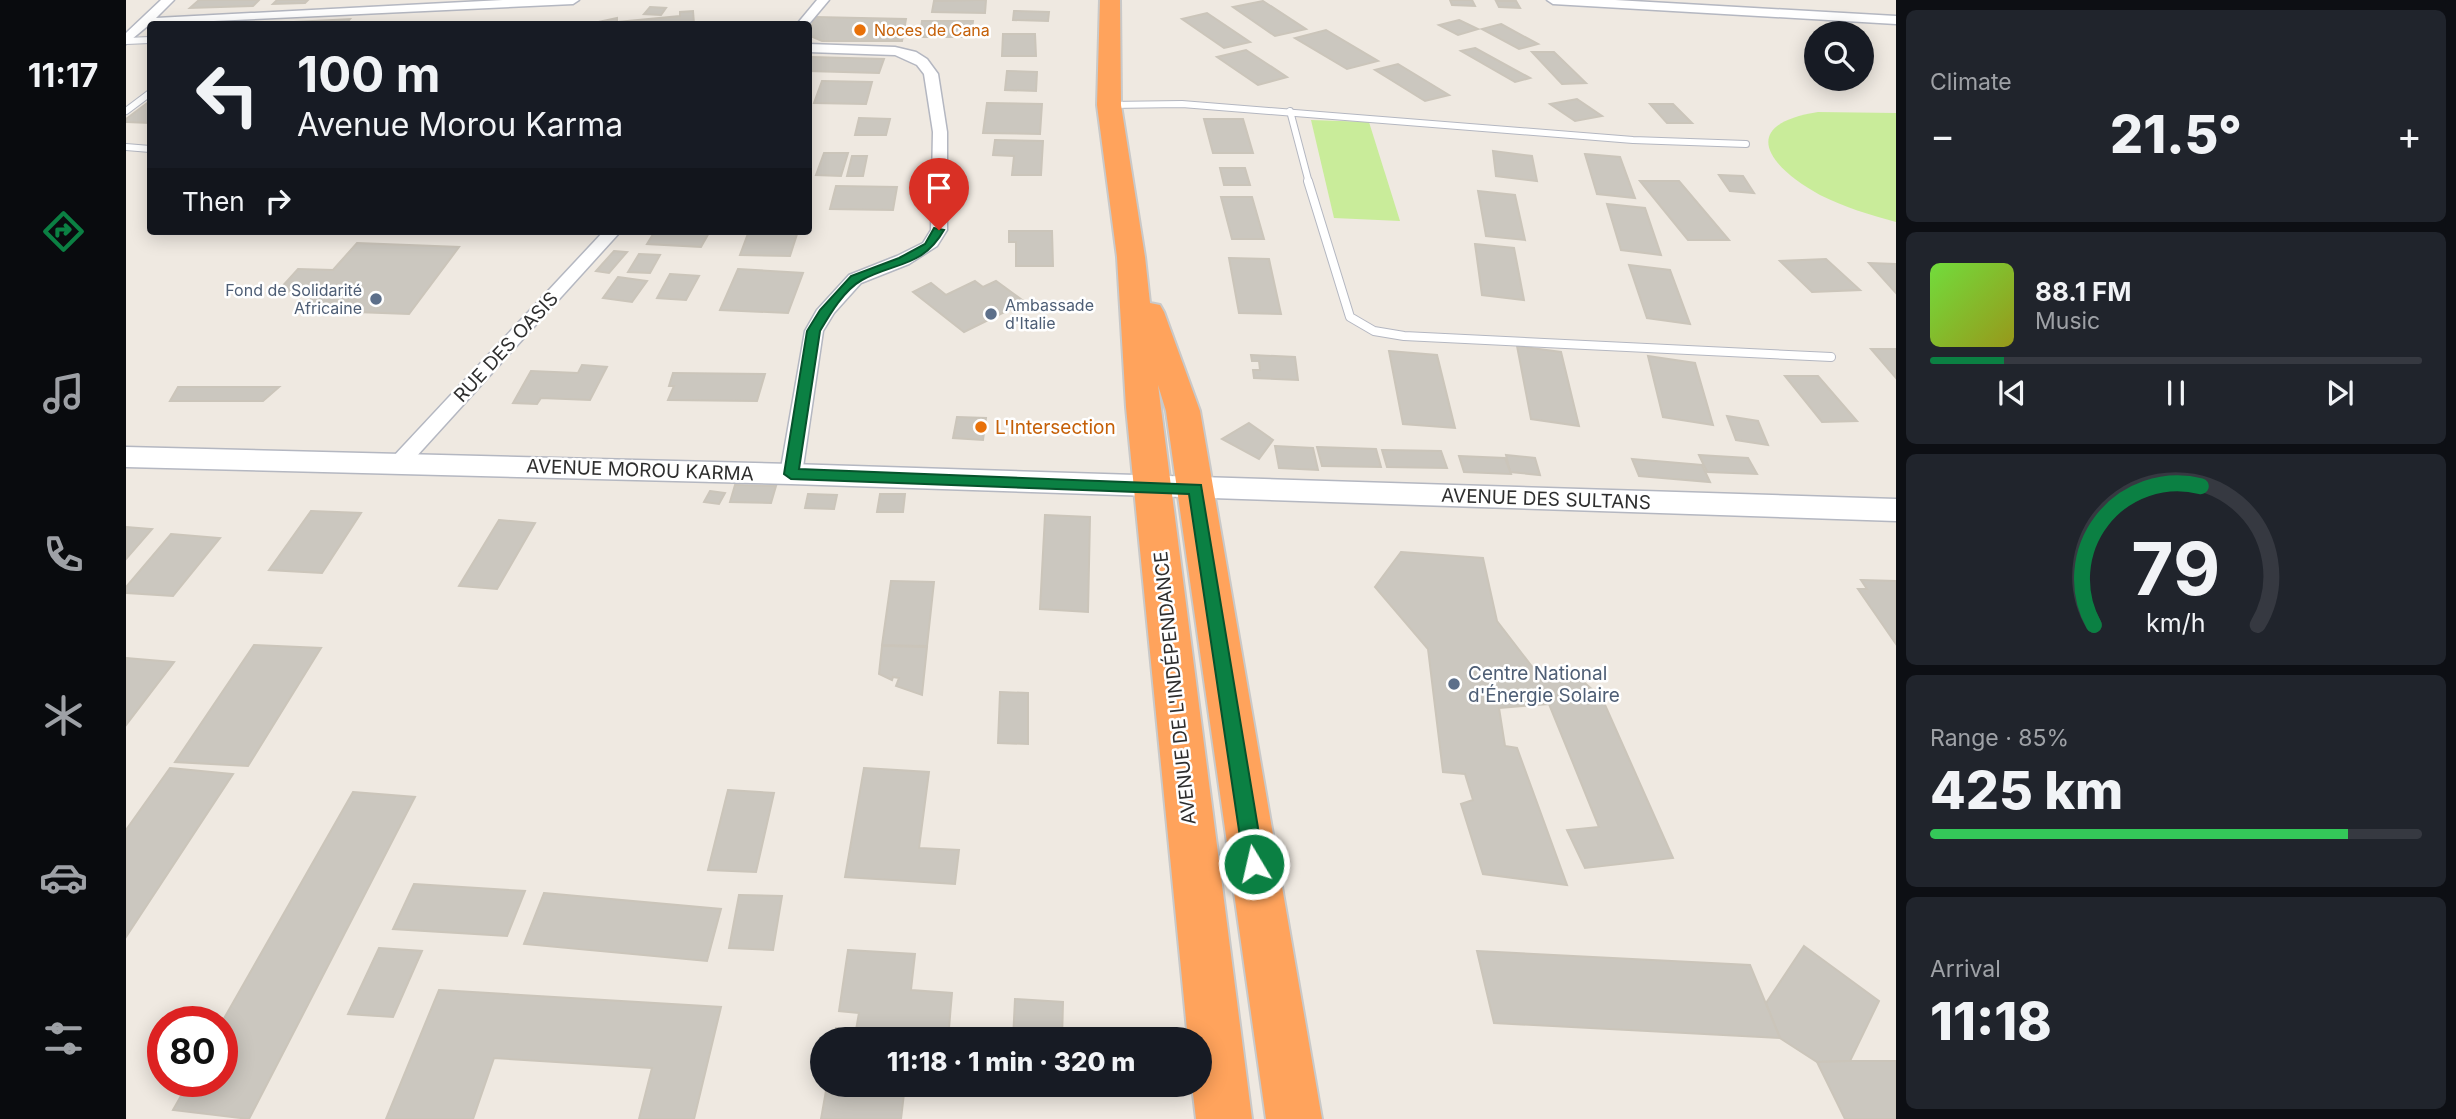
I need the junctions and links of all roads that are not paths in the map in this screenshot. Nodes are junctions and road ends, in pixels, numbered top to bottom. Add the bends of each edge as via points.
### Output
1 (168, 0) edge
2 (573, 0) edge
3 (823, 0) edge
4 (1110, 0) edge
5 (1553, 0) edge
6 (1896, 20) edge
7 (164, 21) edge
8 (806, 21) edge
9 (145, 22) joint
10 (147, 40) edge
11 (126, 41) edge
12 (812, 48) edge
13 (147, 95) edge
14 (1109, 105) junction
15 (126, 111) edge
16 (1290, 111) junction
17 (1746, 144) dead end
18 (126, 147) edge
19 (147, 149) edge
20 (609, 235) edge
21 (1130, 257) junction
22 (1831, 357) dead end
23 (126, 457) edge
24 (398, 464) junction
25 (791, 474) junction
26 (1152, 487) junction
27 (1195, 489) junction
28 (1896, 510) edge
29 (1224, 1119) edge
30 (1294, 1119) edge

1 - 9 street
2 - 7 street
3 - 8 street
4 - 14 highway, AVENUE DE L'INDÉPENDANCE
5 - 6 street
9 - 11 street
10 - 11 lane
12 - 25 street via 895,51 922,62 931,74 940,132 939,230 929,246 855,279 826,310 814,331
13 - 15 lane
14 - 16 lane
14 - 21 highway, AVENUE DE L'INDÉPENDANCE
16 - 17 lane via 1633,140
16 - 22 lane via 1322,234 1350,317 1361,326 1404,336
18 - 19 lane
20 - 24 street, RUE DES OASIS
21 - 26 highway, AVENUE DE L'INDÉPENDANCE
21 - 27 highway, AVENUE DE L'INDÉPENDANCE via 1183,411
23 - 24 street, AVENUE MOROU KARMA
24 - 25 street, AVENUE MOROU KARMA
25 - 26 street, AVENUE MOROU KARMA
26 - 27 street, AVENUE MOROU KARMA
26 - 29 highway, AVENUE DE L'INDÉPENDANCE
27 - 28 street, AVENUE DES SULTANS
27 - 30 highway, AVENUE DE L'INDÉPENDANCE

